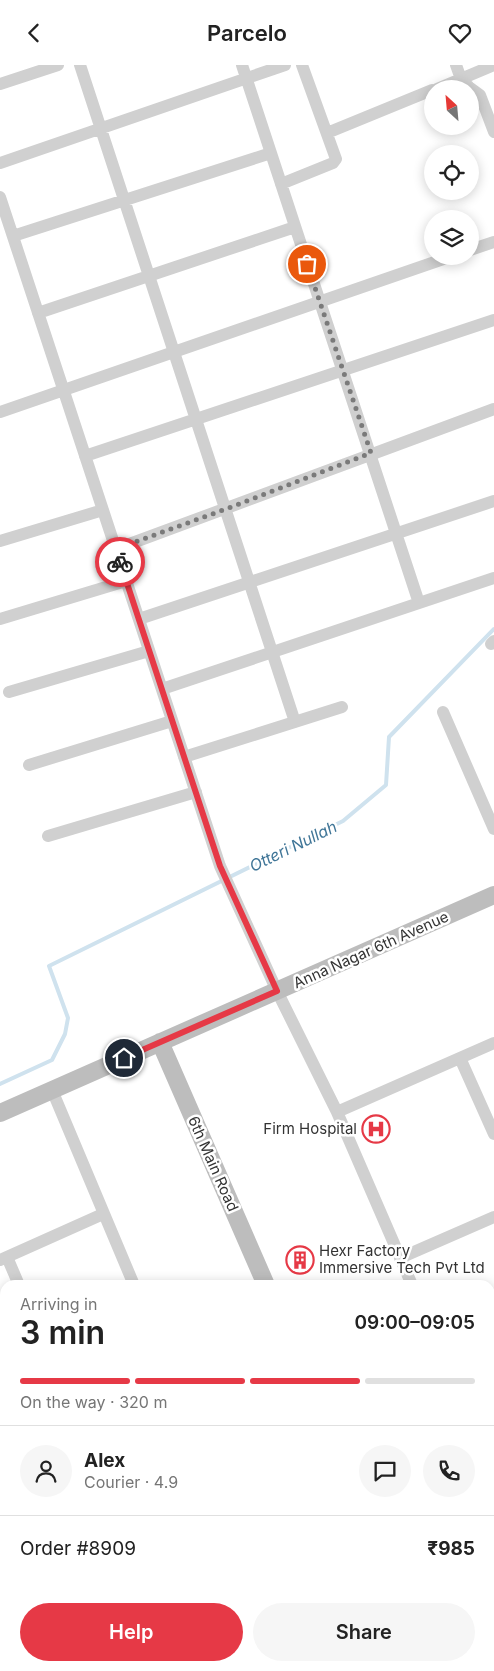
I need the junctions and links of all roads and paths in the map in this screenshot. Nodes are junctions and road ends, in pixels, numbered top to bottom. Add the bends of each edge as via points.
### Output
1 (58, 65) edge
2 (80, 65) edge
3 (242, 65) edge
4 (285, 65) edge
5 (302, 65) edge
6 (456, 65) edge
7 (494, 65) edge
8 (246, 78) junction
9 (461, 79) junction
10 (0, 83) edge
11 (424, 93) edge
12 (101, 128) junction
13 (494, 132) edge
14 (327, 133) junction
15 (270, 153) junction
16 (0, 163) edge
17 (281, 184) junction
18 (0, 197) edge
19 (124, 200) junction
20 (295, 227) junction
21 (13, 236) junction
22 (494, 242) edge
23 (479, 247) edge
24 (426, 265) edge
25 (149, 276) junction
26 (320, 302) junction
27 (38, 313) junction
28 (494, 320) edge
29 (174, 352) junction
30 (342, 370) junction
31 (63, 390) junction
32 (494, 409) edge
33 (0, 412) edge
34 (196, 419) junction
35 (371, 453) junction
36 (85, 456) junction
37 (494, 501) edge
38 (226, 509) junction
39 (103, 510) junction
40 (396, 533) junction
41 (0, 541) edge
42 (116, 549) junction
43 (494, 578) edge
44 (126, 581) junction
45 (249, 582) junction
46 (419, 603) junction
47 (0, 619) edge
48 (139, 619) junction
49 (149, 651) junction
50 (272, 652) junction
51 (162, 689) junction
52 (9, 692) dead end
53 (342, 707) dead end
54 (444, 712) dead end
55 (172, 721) junction
56 (295, 721) junction
57 (184, 757) junction
58 (29, 765) dead end
59 (196, 792) junction
60 (494, 829) edge
61 (48, 837) dead end
62 (494, 895) edge
63 (277, 991) junction
64 (160, 1042) junction
65 (494, 1043) edge
66 (460, 1057) junction
67 (52, 1090) junction
68 (337, 1111) junction
69 (0, 1113) edge
70 (494, 1134) edge
71 (103, 1213) junction
72 (494, 1217) edge
73 (3, 1258) edge
74 (400, 1258) junction
75 (16, 1280) edge
76 (132, 1280) edge
77 (264, 1280) edge
78 (410, 1280) edge

1 - 10 street
2 - 12 street
3 - 8 street
4 - 8 street
5 - 14 street
6 - 9 street
7 - 9 street
8 - 12 street
8 - 15 street
9 - 13 street via 480,95
11 - 14 street
12 - 16 street
12 - 19 street
14 - 17 street via 336,161
15 - 17 street
15 - 19 street
17 - 20 street
18 - 21 street
19 - 21 street
19 - 25 street
20 - 25 street
20 - 26 street
21 - 27 street
22 - 23 street
24 - 26 street
25 - 27 street
25 - 29 street
26 - 29 street
26 - 30 street
27 - 31 street
28 - 30 street
29 - 31 street
29 - 34 street
30 - 34 street
30 - 35 street
31 - 33 street
31 - 36 street
32 - 35 street
34 - 36 street
34 - 38 street
35 - 38 street
35 - 40 street
36 - 39 street
37 - 40 street
38 - 42 street
38 - 45 street
39 - 41 street
39 - 42 street
40 - 45 street
40 - 46 street
42 - 44 street
43 - 46 street
44 - 47 street
44 - 48 street
45 - 48 street
45 - 50 street
46 - 50 street
48 - 49 street
49 - 51 street
49 - 52 street
50 - 51 street
50 - 56 street
51 - 55 street
53 - 56 street
54 - 60 street
55 - 57 street
55 - 58 street
56 - 57 street
57 - 59 street
59 - 61 street
59 - 63 street via 220,866
62 - 63 street, Anna Nagar 6th Avenue
63 - 64 street, Anna Nagar 6th Avenue
63 - 68 street
64 - 67 street, Anna Nagar 6th Avenue
64 - 77 street, 6th Main Road
65 - 66 street
66 - 68 street
66 - 70 street
67 - 69 street, Anna Nagar 6th Avenue
67 - 71 street
68 - 74 street
71 - 73 street
71 - 76 street
72 - 74 street
73 - 75 street
74 - 78 street

